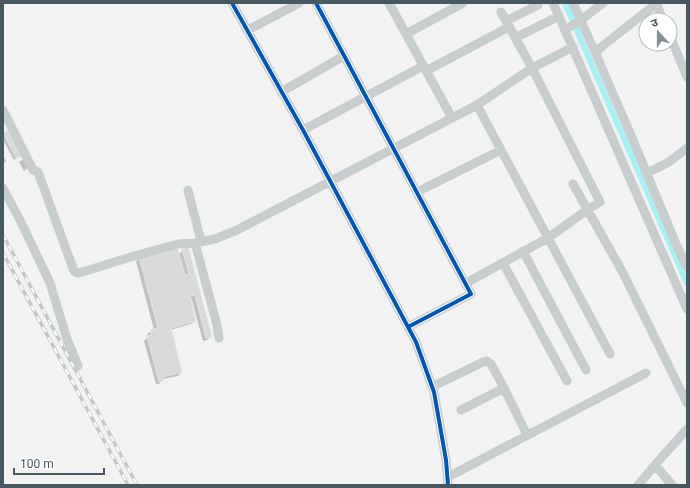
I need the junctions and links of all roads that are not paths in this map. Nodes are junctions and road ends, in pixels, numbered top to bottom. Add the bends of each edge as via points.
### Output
1 (232, 3) edge
2 (299, 3) edge
3 (316, 3) edge
4 (389, 3) edge
5 (462, 3) edge
6 (553, 3) edge
7 (573, 3) edge
8 (603, 3) edge
9 (656, 3) edge
10 (538, 4) dead end
11 (501, 12) dead end
12 (559, 16) junction
13 (579, 22) junction
14 (508, 24) junction
15 (567, 28) junction
16 (248, 30) junction
17 (406, 34) junction
18 (515, 38) junction
19 (573, 47) junction
20 (678, 51) edge
21 (595, 52) junction
22 (344, 56) junction
23 (685, 64) edge
24 (425, 68) junction
25 (532, 68) junction
26 (687, 77) edge
27 (281, 92) junction
28 (366, 97) junction
29 (477, 105) junction
30 (3, 110) edge
31 (452, 118) junction
32 (303, 130) junction
33 (394, 148) junction
34 (687, 148) edge
35 (501, 150) junction
36 (647, 173) junction
37 (330, 182) junction
38 (573, 184) dead end
39 (3, 188) edge
40 (188, 190) dead end
41 (417, 192) junction
42 (587, 210) junction
43 (548, 238) junction
44 (198, 242) junction
45 (523, 251) junction
46 (503, 263) junction
47 (687, 267) edge
48 (466, 283) junction
49 (687, 309) edge
50 (408, 327) junction
51 (219, 338) dead end
52 (610, 354) dead end
53 (78, 366) dead end
54 (586, 370) dead end
55 (646, 373) dead end
56 (567, 381) dead end
57 (432, 387) junction
58 (504, 388) junction
59 (687, 403) edge
60 (461, 410) dead end
61 (686, 433) edge
62 (527, 435) junction
63 (655, 465) junction
64 (448, 481) edge
65 (639, 485) edge
66 (672, 485) edge

1 - 16 street
2 - 16 street
3 - 22 street
4 - 17 street
5 - 17 street
6 - 12 street
7 - 13 street
8 - 13 street
9 - 21 street
10 - 14 street
11 - 14 street
12 - 15 street
12 - 18 street
13 - 15 street
13 - 21 street
14 - 18 street
14 - 24 street
15 - 19 street
16 - 27 street
17 - 24 street
18 - 25 street
19 - 25 street
19 - 49 street
20 - 23 street
21 - 36 street
22 - 27 street
22 - 28 street
23 - 26 street
24 - 28 street
24 - 31 street
25 - 29 street
25 - 42 street via 600,202
27 - 32 street
28 - 32 street
28 - 33 street
29 - 31 street
29 - 35 street
30 - 44 street via 33,170 38,172 74,271 77,273 178,244
31 - 33 street
32 - 37 street
33 - 37 street
33 - 41 street
34 - 36 street via 669,162
35 - 41 street
35 - 43 street
36 - 47 street
37 - 44 street via 236,230 215,239
37 - 50 street
38 - 42 street
39 - 53 street via 50,283
40 - 44 street
41 - 48 street
42 - 43 street
42 - 59 street via 622,271
43 - 45 street
43 - 52 street
44 - 51 street
45 - 46 street
45 - 54 street
46 - 48 street
46 - 56 street
48 - 50 street via 471,294
50 - 57 street
55 - 62 street
57 - 58 street via 487,361
57 - 64 street
58 - 60 street
58 - 62 street
61 - 63 street
62 - 64 street
63 - 65 street
63 - 66 street

